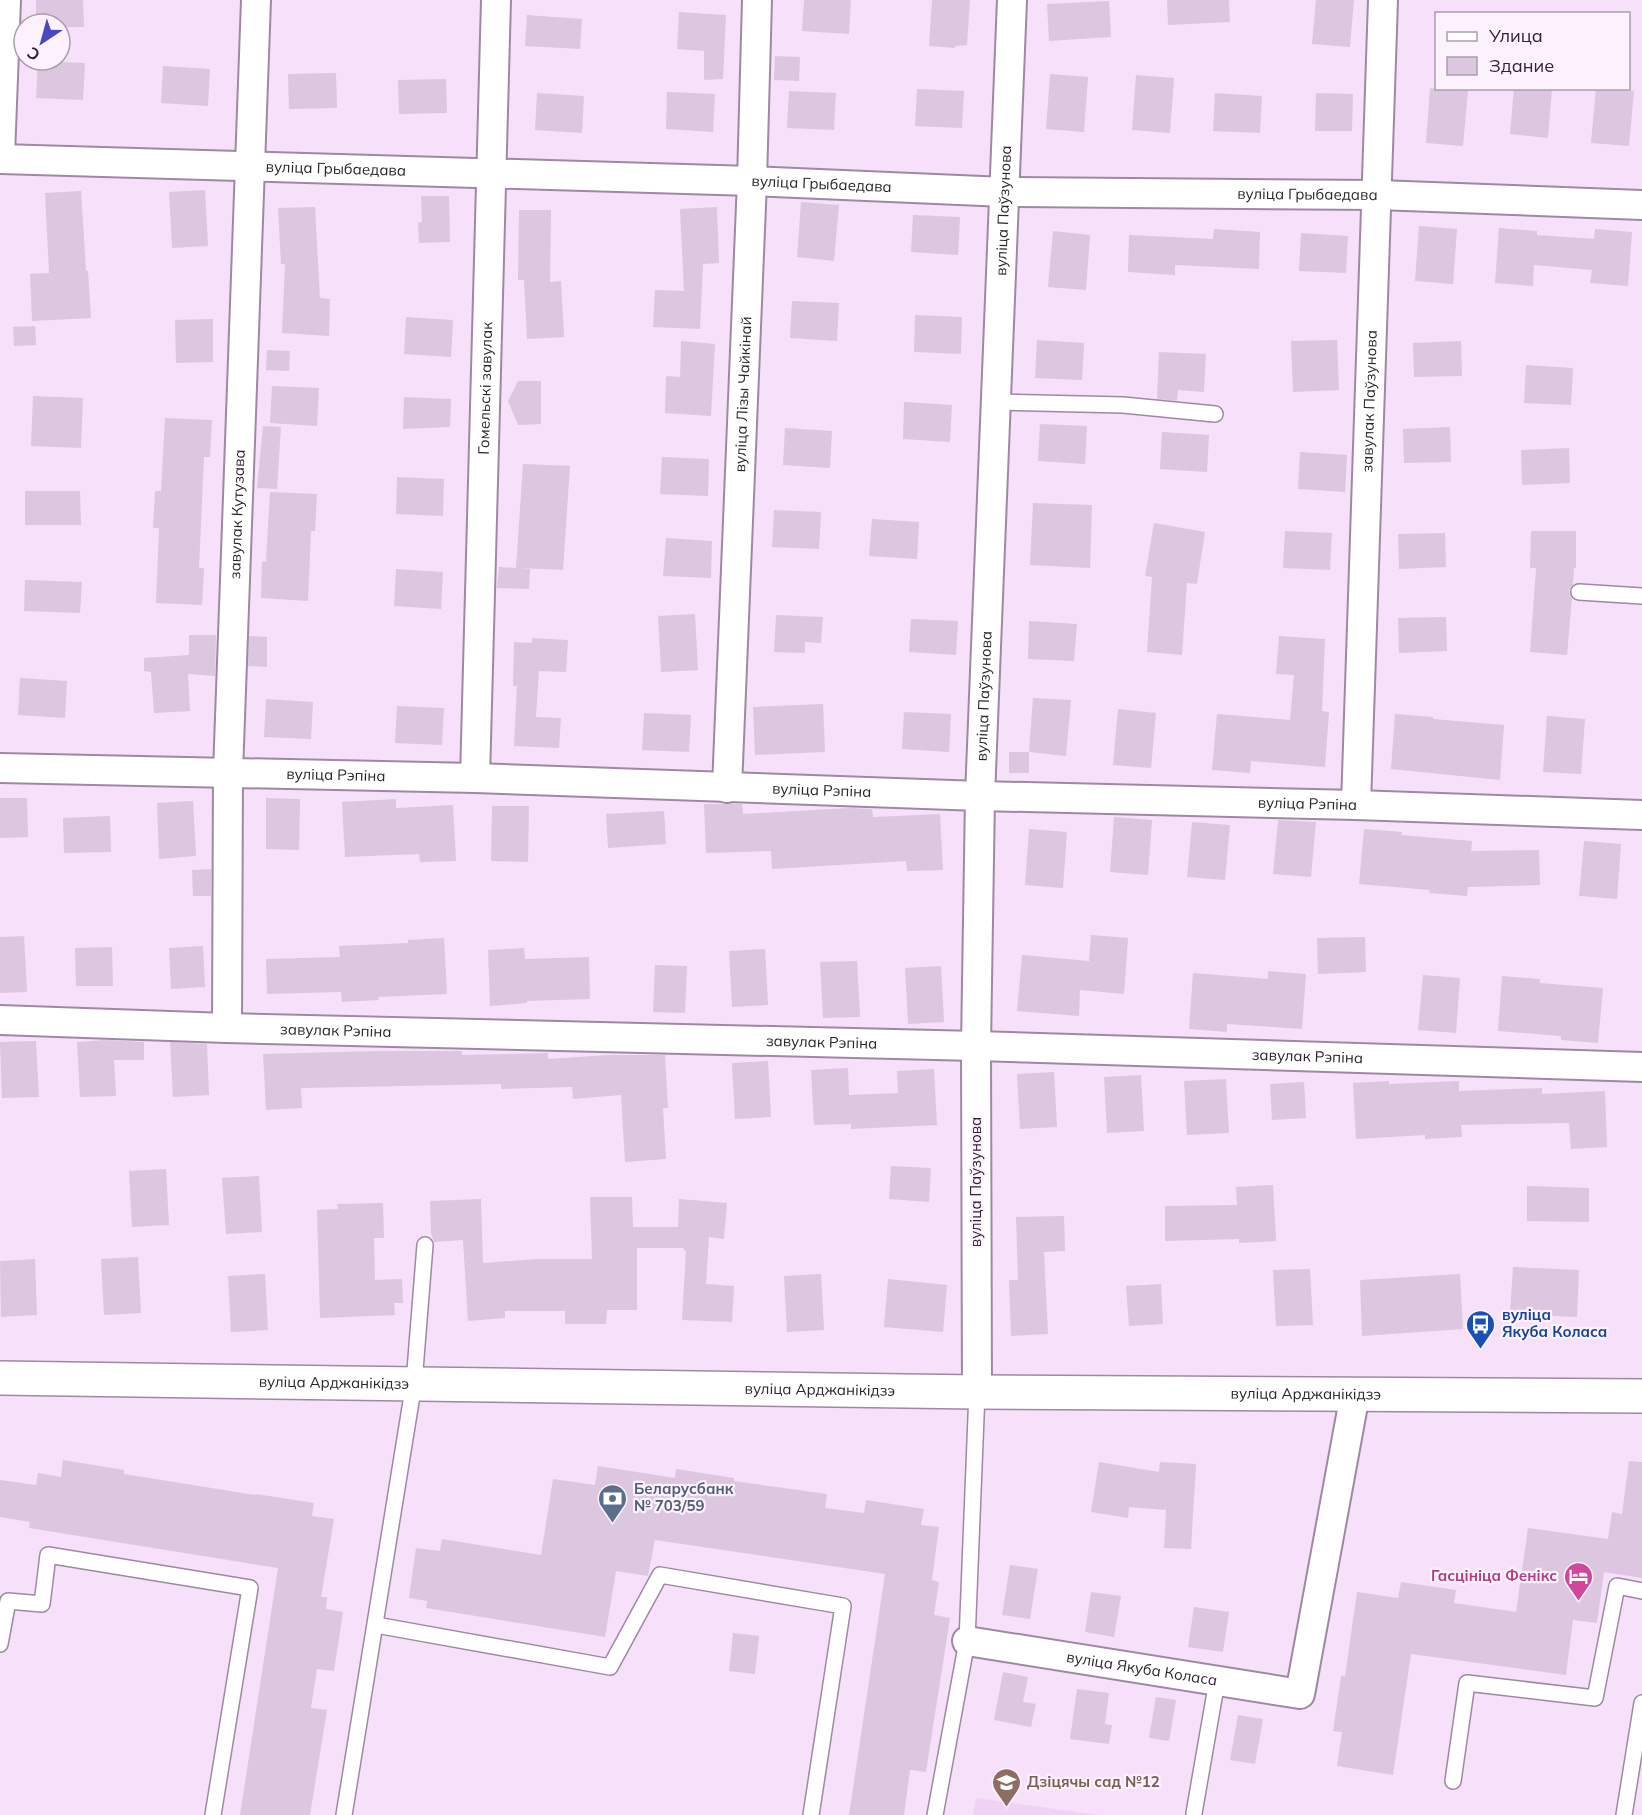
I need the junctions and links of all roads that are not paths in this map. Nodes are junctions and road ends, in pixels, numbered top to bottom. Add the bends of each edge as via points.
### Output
1 (6, 0) edge
2 (256, 0) edge
3 (496, 0) edge
4 (757, 0) edge
5 (1012, 0) edge
6 (1383, 0) edge
7 (0, 157) edge
8 (250, 166) junction
9 (491, 174) junction
10 (753, 181) junction
11 (1005, 192) junction
12 (1378, 195) junction
13 (1642, 206) edge
14 (997, 402) junction
15 (1215, 414) dead end
16 (1579, 592) dead end
17 (1642, 596) edge
18 (0, 768) edge
19 (228, 773) junction
20 (475, 778) junction
21 (727, 788) junction
22 (980, 796) junction
23 (1356, 805) junction
24 (1642, 814) edge
25 (0, 1020) edge
26 (227, 1028) junction
27 (976, 1046) junction
28 (1642, 1067) edge
29 (425, 1245) dead end
30 (0, 1378) edge
31 (414, 1383) junction
32 (977, 1392) junction
33 (1355, 1394) junction
34 (1642, 1396) edge
35 (1642, 1592) edge
36 (376, 1625) junction
37 (967, 1641) junction
38 (0, 1644) edge
39 (1217, 1681) junction
40 (1642, 1703) edge
41 (1453, 1781) dead end
42 (1194, 1813) dead end
43 (213, 1815) edge
44 (344, 1815) edge
45 (811, 1815) edge
46 (935, 1815) edge
47 (1624, 1815) edge

1 - 7 street
2 - 8 street, завулак Кутузава
3 - 9 street, Гомельскі завулак
4 - 10 street, вуліца Лізы Чайкінай
5 - 11 street, вуліца Паўзунова
6 - 12 street, завулак Паўзунова
7 - 8 street, вуліца Грыбаедава
8 - 9 street, вуліца Грыбаедава
8 - 19 street, завулак Кутузава
9 - 10 street, вуліца Грыбаедава
9 - 20 street, Гомельскі завулак
10 - 11 street, вуліца Грыбаедава
10 - 21 street, вуліца Лізы Чайкінай
11 - 12 street, вуліца Грыбаедава
11 - 14 street, вуліца Паўзунова
12 - 13 street, вуліца Грыбаедава
12 - 23 street, завулак Паўзунова
14 - 15 lane via 1123,405
14 - 22 street, вуліца Паўзунова
16 - 17 lane
18 - 19 street, вуліца Рэпіна
19 - 20 street, вуліца Рэпіна
19 - 26 street, завулак Кутузава
20 - 21 street, вуліца Рэпіна
21 - 22 street, вуліца Рэпіна
22 - 23 street, вуліца Рэпіна
22 - 27 street, вуліца Паўзунова
23 - 24 street, вуліца Рэпіна
25 - 26 street, завулак Рэпіна
26 - 27 street, завулак Рэпіна
27 - 28 street, завулак Рэпіна
27 - 32 street, вуліца Паўзунова
29 - 31 lane
30 - 31 main road, вуліца Арджанікідзэ
31 - 32 main road, вуліца Арджанікідзэ
31 - 36 lane
32 - 33 main road, вуліца Арджанікідзэ
32 - 37 lane
33 - 34 main road, вуліца Арджанікідзэ
33 - 39 street, вуліца Якуба Коласа via 1300,1694
35 - 41 lane via 1617,1586 1595,1698 1467,1683
36 - 44 lane
36 - 45 lane via 610,1667 660,1575 843,1606
37 - 39 street, вуліца Якуба Коласа
37 - 46 lane
38 - 43 lane via 8,1601 42,1604 48,1555 250,1588
39 - 42 lane
40 - 47 lane

